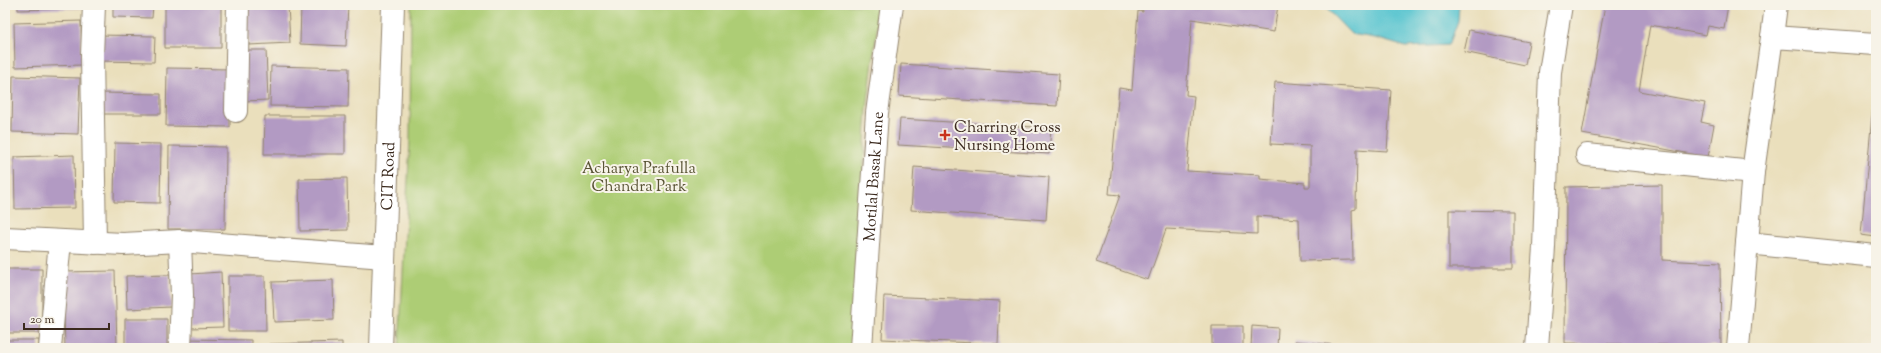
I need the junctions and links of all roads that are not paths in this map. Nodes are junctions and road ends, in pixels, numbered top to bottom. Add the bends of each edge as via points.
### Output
1 (94, 5) edge
2 (238, 5) edge
3 (393, 5) edge
4 (892, 5) edge
5 (1561, 5) edge
6 (1776, 5) edge
7 (1772, 36) junction
8 (1876, 44) edge
9 (236, 111) dead end
10 (1587, 155) dead end
11 (1753, 172) junction
12 (5, 238) edge
13 (60, 241) junction
14 (180, 241) junction
15 (95, 243) junction
16 (1747, 243) junction
17 (1876, 256) edge
18 (384, 257) junction
19 (50, 348) edge
20 (180, 348) edge
21 (381, 348) edge
22 (861, 348) edge
23 (1537, 348) edge
24 (1738, 348) edge

1 - 15 street via 92,62
2 - 9 street
3 - 18 street, CIT Road
4 - 22 street, Motilal Basak Lane via 877,113
5 - 23 street via 1550,72 1544,247
6 - 7 street
7 - 8 street
7 - 11 street
10 - 11 street
11 - 16 street
12 - 13 street
13 - 15 street
13 - 19 street
14 - 15 street
14 - 18 street
14 - 20 street
16 - 17 street
16 - 24 street
18 - 21 street, CIT Road

